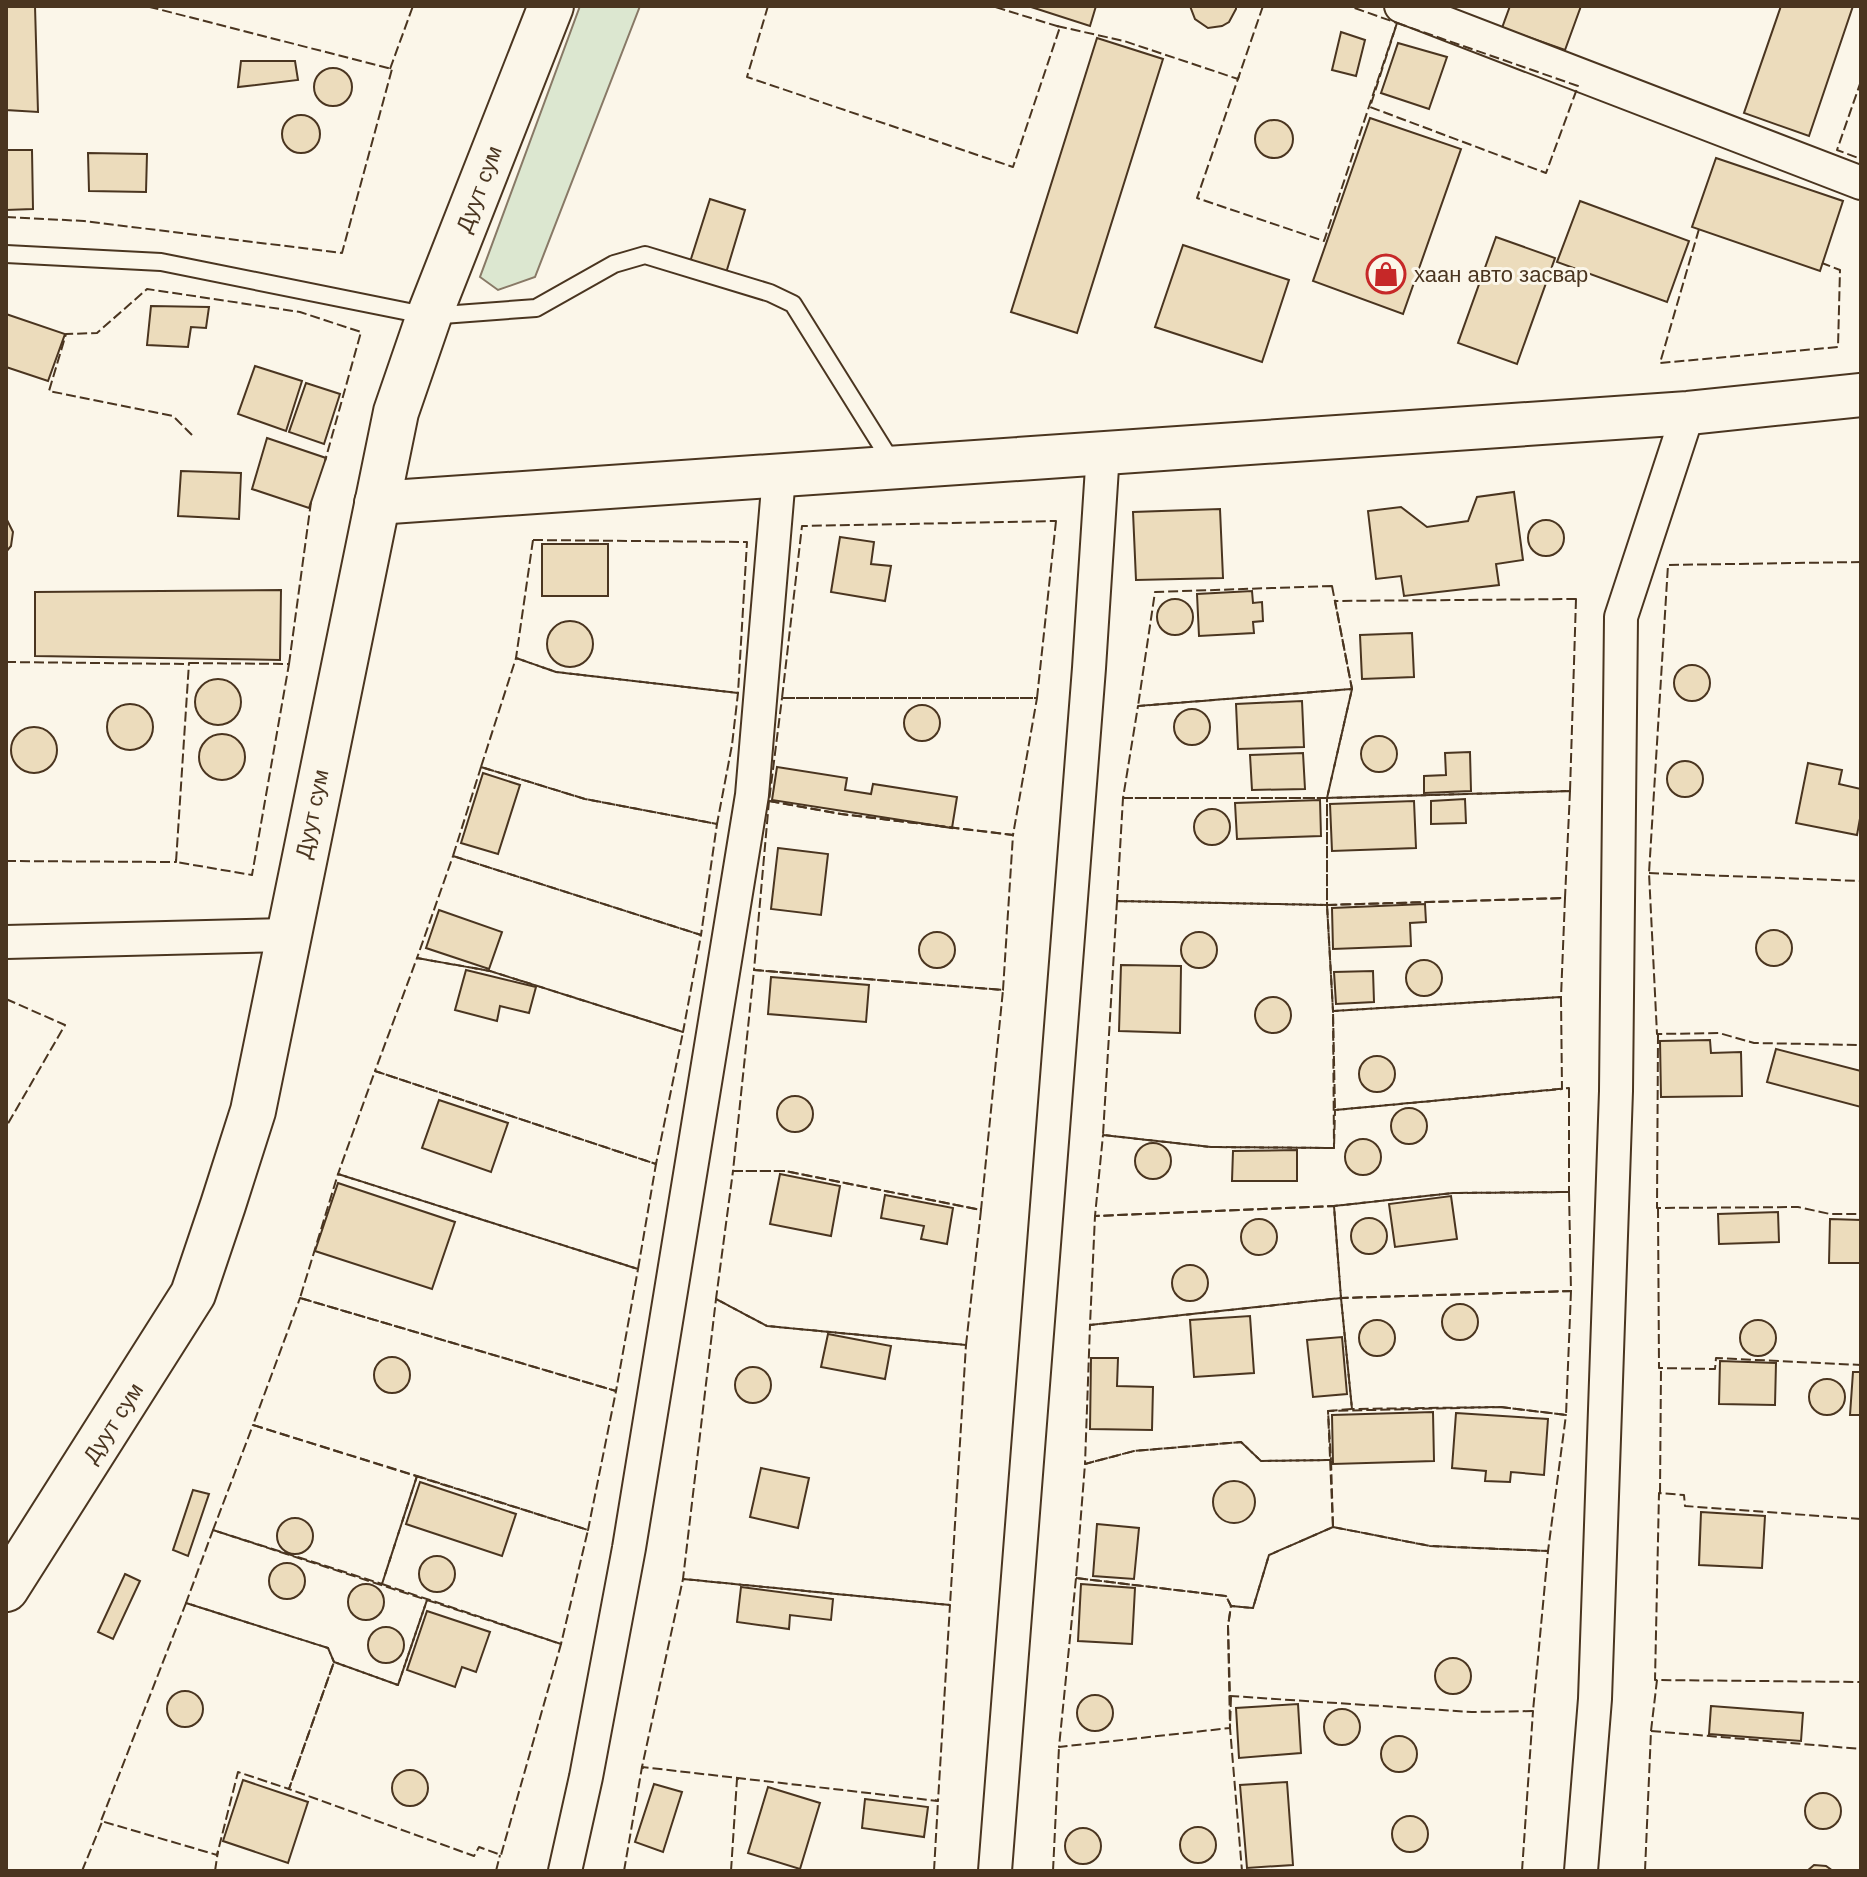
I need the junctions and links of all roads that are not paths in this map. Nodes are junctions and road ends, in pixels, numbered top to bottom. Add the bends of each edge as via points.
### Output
1 (551, 6) edge
2 (1401, 6) edge
3 (1861, 183) edge
4 (6, 254) edge
5 (429, 316) junction
6 (1861, 395) edge
7 (1688, 413) junction
8 (1103, 452) junction
9 (895, 467) junction
10 (779, 476) junction
11 (376, 503) junction
12 (287, 935) junction
13 (6, 942) edge
14 (6, 1589) edge
15 (565, 1871) edge
16 (995, 1871) edge
17 (1581, 1871) edge

1 - 5 main road, Дуут сум
2 - 3 street
4 - 5 lane via 161,262
5 - 9 lane via 536,308 614,264 645,255 770,293 793,304
5 - 11 main road, Дуут сум via 396,412
6 - 7 street
7 - 8 street
7 - 17 street via 1621,617 1616,1091 1595,1699
8 - 9 street
8 - 16 street
9 - 10 street
10 - 11 street
10 - 15 street via 752,795 629,1548
11 - 12 main road, Дуут сум
12 - 13 street
12 - 14 main road, Дуут сум via 253,1111 193,1294

